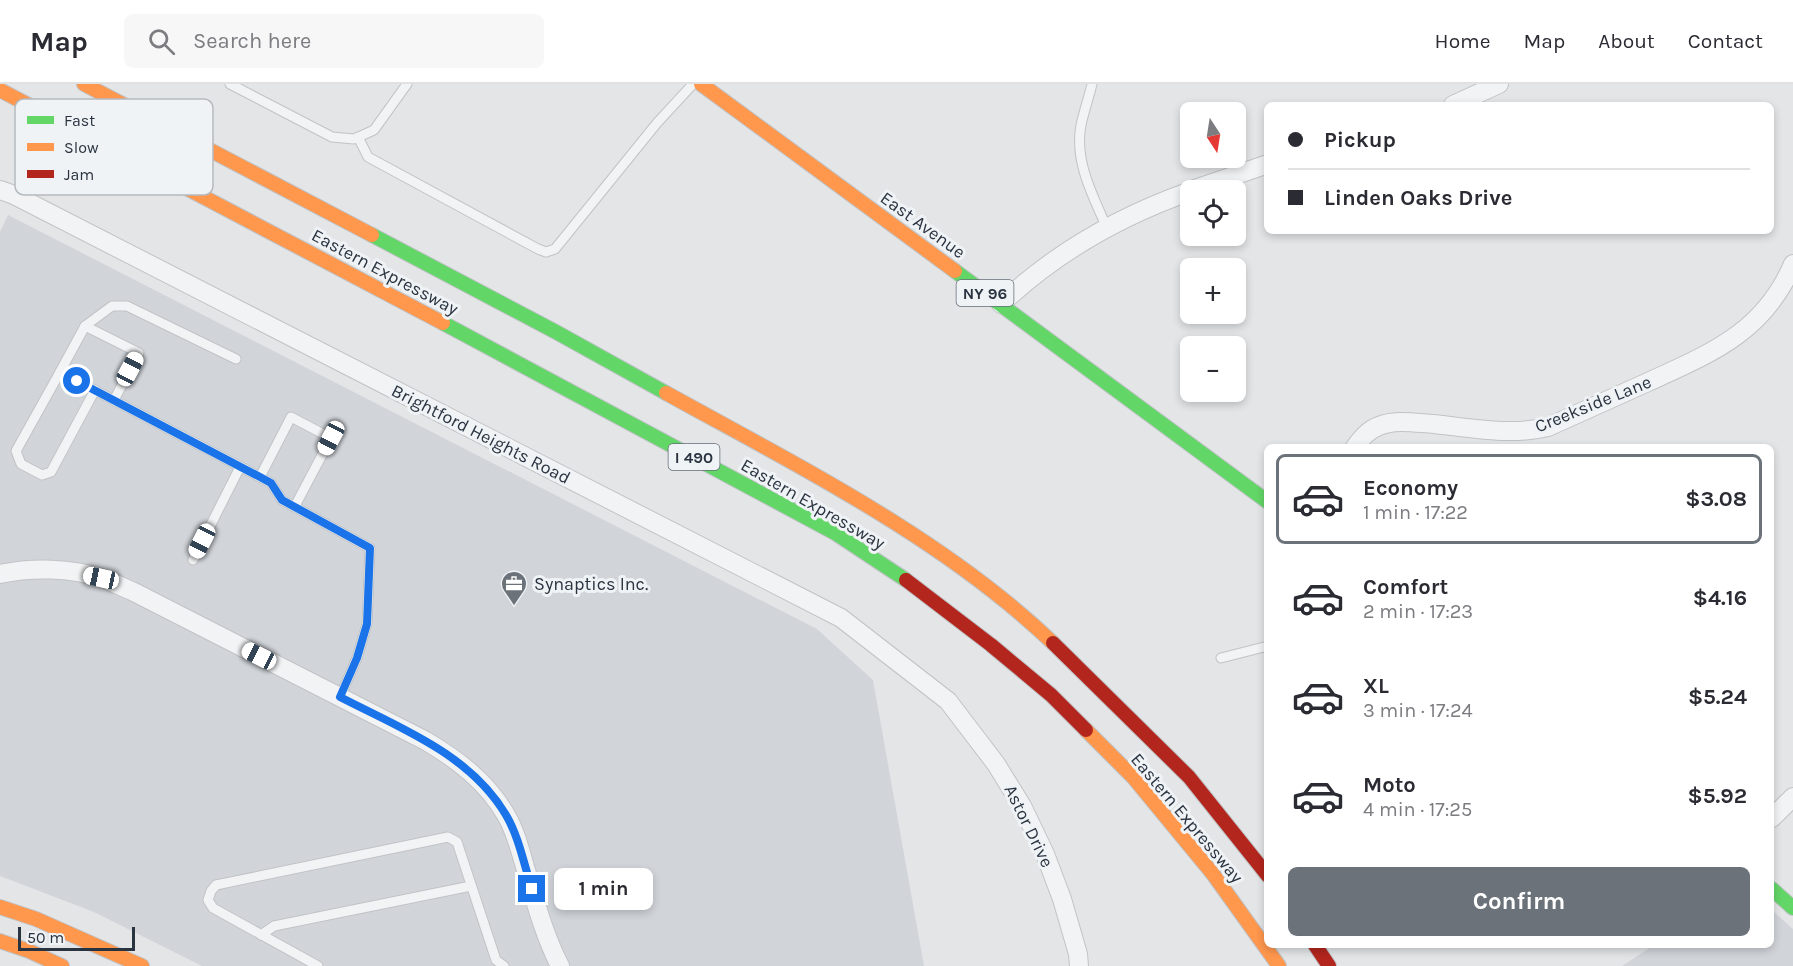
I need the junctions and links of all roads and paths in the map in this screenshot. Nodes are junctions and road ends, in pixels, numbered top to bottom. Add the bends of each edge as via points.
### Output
1 (84, 84) edge
2 (230, 84) edge
3 (407, 84) edge
4 (693, 84) edge
5 (701, 84) edge
6 (1092, 84) edge
7 (1499, 84) edge
8 (0, 90) edge
9 (17, 99) edge
10 (113, 99) edge
11 (1460, 102) edge
12 (358, 137) junction
13 (213, 152) edge
14 (1264, 165) edge
15 (1222, 180) edge
16 (0, 190) edge
17 (199, 195) edge
18 (1180, 195) edge
19 (1107, 228) junction
20 (1793, 264) edge
21 (1001, 304) junction
22 (85, 326) junction
23 (236, 359) dead end
24 (60, 372) junction
25 (95, 390) junction
26 (114, 400) junction
27 (1357, 444) edge
28 (240, 467) junction
29 (260, 477) junction
30 (1264, 499) edge
31 (295, 506) junction
32 (192, 560) dead end
33 (0, 574) edge
34 (1264, 647) edge
35 (1221, 658) dead end
36 (340, 697) junction
37 (948, 701) joint
38 (1793, 797) edge
39 (1774, 816) edge
40 (1264, 871) edge
41 (471, 886) junction
42 (1774, 890) edge
43 (0, 907) edge
44 (1793, 908) edge
45 (261, 935) junction
46 (0, 941) edge
47 (1264, 945) edge
48 (1266, 948) edge
49 (1317, 948) edge
50 (62, 966) edge
51 (142, 966) edge
52 (318, 966) edge
53 (504, 966) edge
54 (559, 966) edge
55 (1079, 966) edge
56 (1279, 966) edge
57 (1329, 966) edge

1 - 10 main road, Eastern Expressway / I 490
2 - 12 lane via 332,137
3 - 12 lane via 374,130
4 - 12 lane via 555,249 546,252 368,157
5 - 21 main road, East Avenue / NY 96
6 - 19 lane via 1080,127 1080,156
7 - 11 street
8 - 9 main road, Eastern Expressway / I 490
13 - 40 main road, Eastern Expressway / I 490 via 556,332 847,493 940,553 1030,621 1106,693 1189,777
14 - 15 street
16 - 37 street, Brightford Heights Road via 842,618
17 - 47 main road, Eastern Expressway / I 490 via 835,533 910,582 1050,695 1132,777 1213,874
18 - 19 street
19 - 21 street via 1029,278
20 - 27 street, Creekside Lane via 1754,322 1716,350 1548,427 1523,432 1387,423 1364,434
21 - 30 main road, East Avenue / NY 96
22 - 23 lane via 112,306 127,306
22 - 24 lane
22 - 26 lane via 139,353
24 - 25 lane
24 - 25 lane via 15,451 21,464 42,475 51,472
25 - 26 lane
26 - 28 lane
28 - 29 lane
28 - 32 lane
29 - 31 lane via 271,483 282,500
29 - 31 lane via 291,417 331,438
31 - 36 lane via 370,548 367,624
33 - 36 street via 40,570 101,578
34 - 35 lane
36 - 54 street via 431,744 472,773 490,792 507,816
37 - 55 street, Astor Drive via 1022,806 1062,899
38 - 39 street
41 - 45 lane via 274,926
41 - 45 lane via 457,842 448,837 216,885 208,900 213,909
41 - 53 lane via 496,960
42 - 44 main road
43 - 51 main road
45 - 52 lane
46 - 50 main road
48 - 56 main road, Eastern Expressway / I 490
49 - 57 main road

